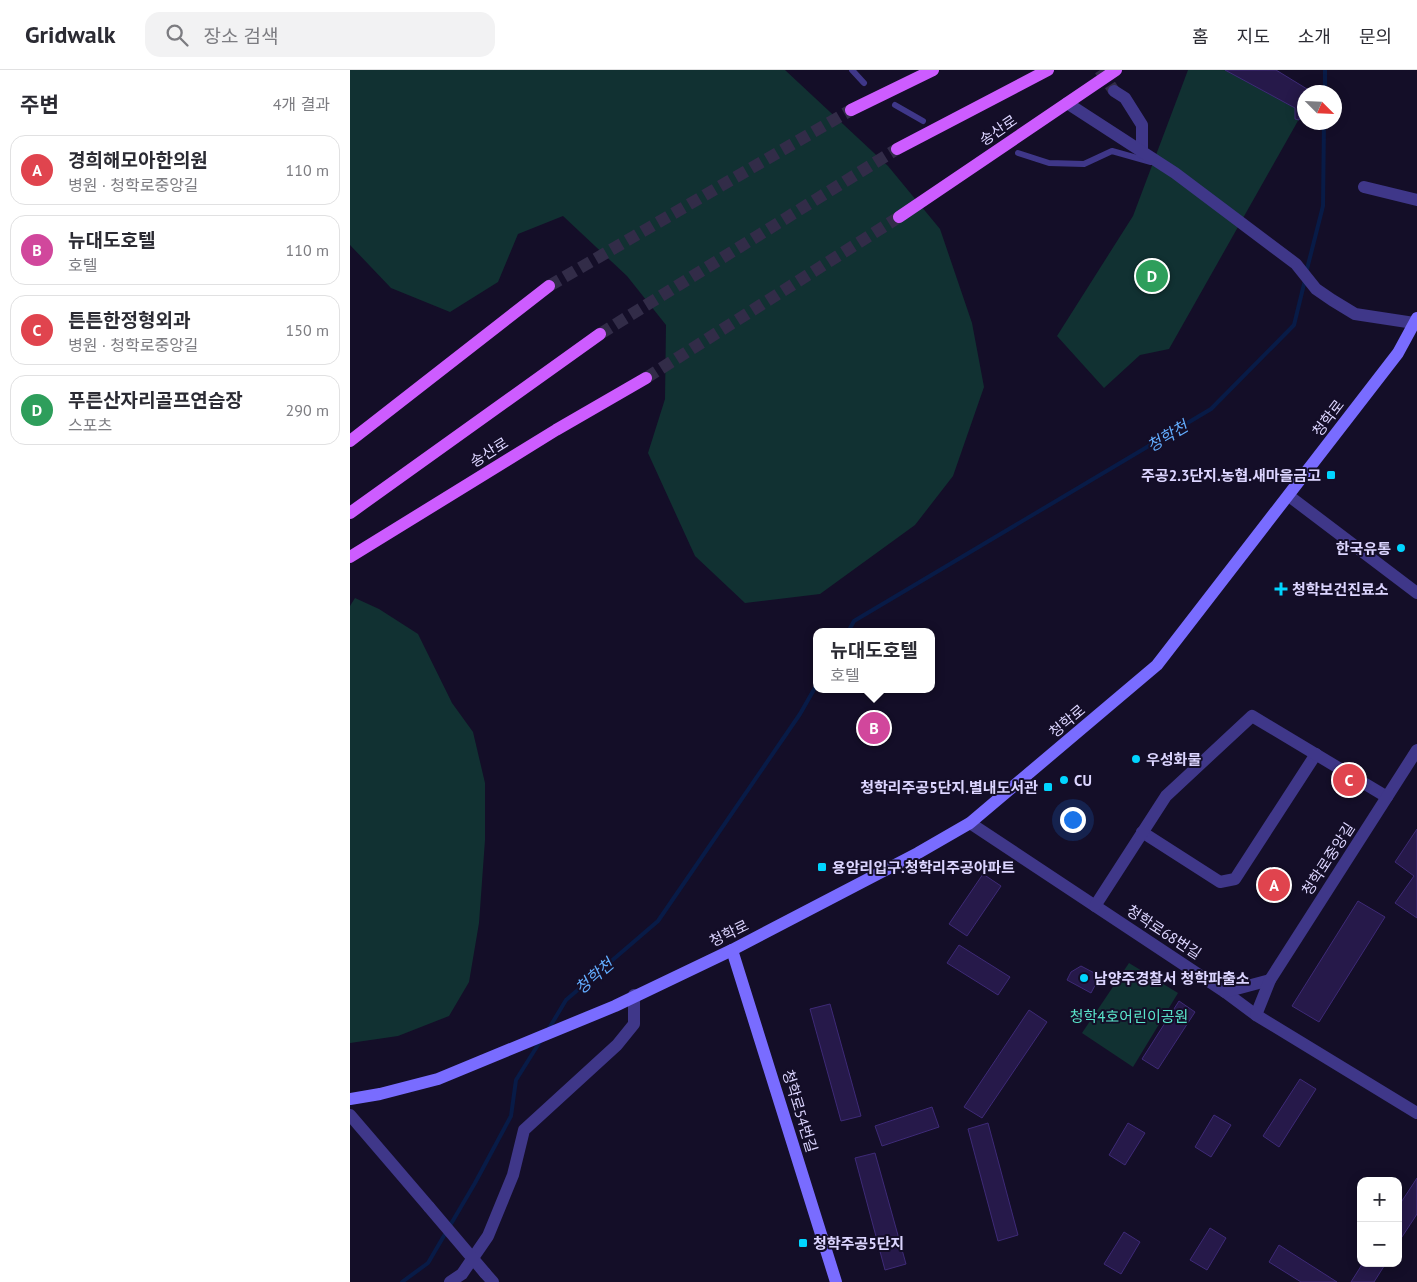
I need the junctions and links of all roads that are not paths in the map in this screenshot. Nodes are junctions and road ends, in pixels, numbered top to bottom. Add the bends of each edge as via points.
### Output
1 (852, 70) edge
2 (932, 70) edge
3 (1048, 70) edge
4 (1116, 70) edge
5 (864, 83) dead end
6 (1114, 91) tunnel mouth
7 (1067, 103) junction
8 (895, 105) dead end
9 (851, 110) tunnel mouth
10 (923, 120) dead end
11 (896, 149) tunnel mouth
12 (1018, 153) dead end
13 (1142, 153) junction
14 (1162, 164) junction
15 (1364, 187) dead end
16 (1417, 200) edge
17 (899, 217) tunnel mouth
18 (549, 286) tunnel mouth
19 (1416, 321) edge
20 (600, 334) tunnel mouth
21 (646, 378) tunnel mouth
22 (350, 441) edge
23 (1289, 496) junction
24 (350, 513) edge
25 (350, 557) edge
26 (1417, 593) edge
27 (1417, 750) edge
28 (1316, 754) junction
29 (1387, 797) junction
30 (970, 823) junction
31 (1142, 832) junction
32 (1095, 906) junction
33 (732, 950) junction
34 (1270, 980) junction
35 (1225, 992) junction
36 (634, 995) junction
37 (1256, 1015) junction
38 (350, 1099) edge
39 (1417, 1114) edge
40 (350, 1115) edge
41 (489, 1277) edge
42 (450, 1282) edge
43 (836, 1282) edge

1 - 5 lane
2 - 9 main road
3 - 11 main road, 송산로
4 - 7 main road, 송산로
6 - 13 street via 1125,98 1142,125
7 - 13 street
7 - 17 main road, 송산로
8 - 10 lane
12 - 14 lane via 1049,163 1084,164 1112,151
13 - 14 street
14 - 19 street via 1296,264 1316,289 1355,314
15 - 16 street
18 - 22 main road
19 - 23 street, 청학로 via 1398,353
20 - 24 main road, 송산로
21 - 25 main road, 송산로
23 - 26 street
23 - 30 street, 청학로 via 1157,665
27 - 29 street, 청학로중앙길
28 - 29 street
28 - 31 street via 1252,716 1166,796
28 - 31 street via 1235,879 1220,882
29 - 34 street, 청학로중앙길
30 - 32 street, 청학로68번길
30 - 33 street, 청학로
31 - 32 street
32 - 35 street, 청학로68번길
33 - 36 street, 청학로
33 - 43 street, 청학로54번길
34 - 35 street
34 - 37 street, 청학로중앙길
35 - 37 street, 청학로68번길
36 - 38 street, 청학로 via 615,1006 438,1079
36 - 42 street via 634,1024 617,1045 524,1130 513,1175 488,1236 462,1274
37 - 39 street, 청학로68번길
40 - 41 street, bridge

